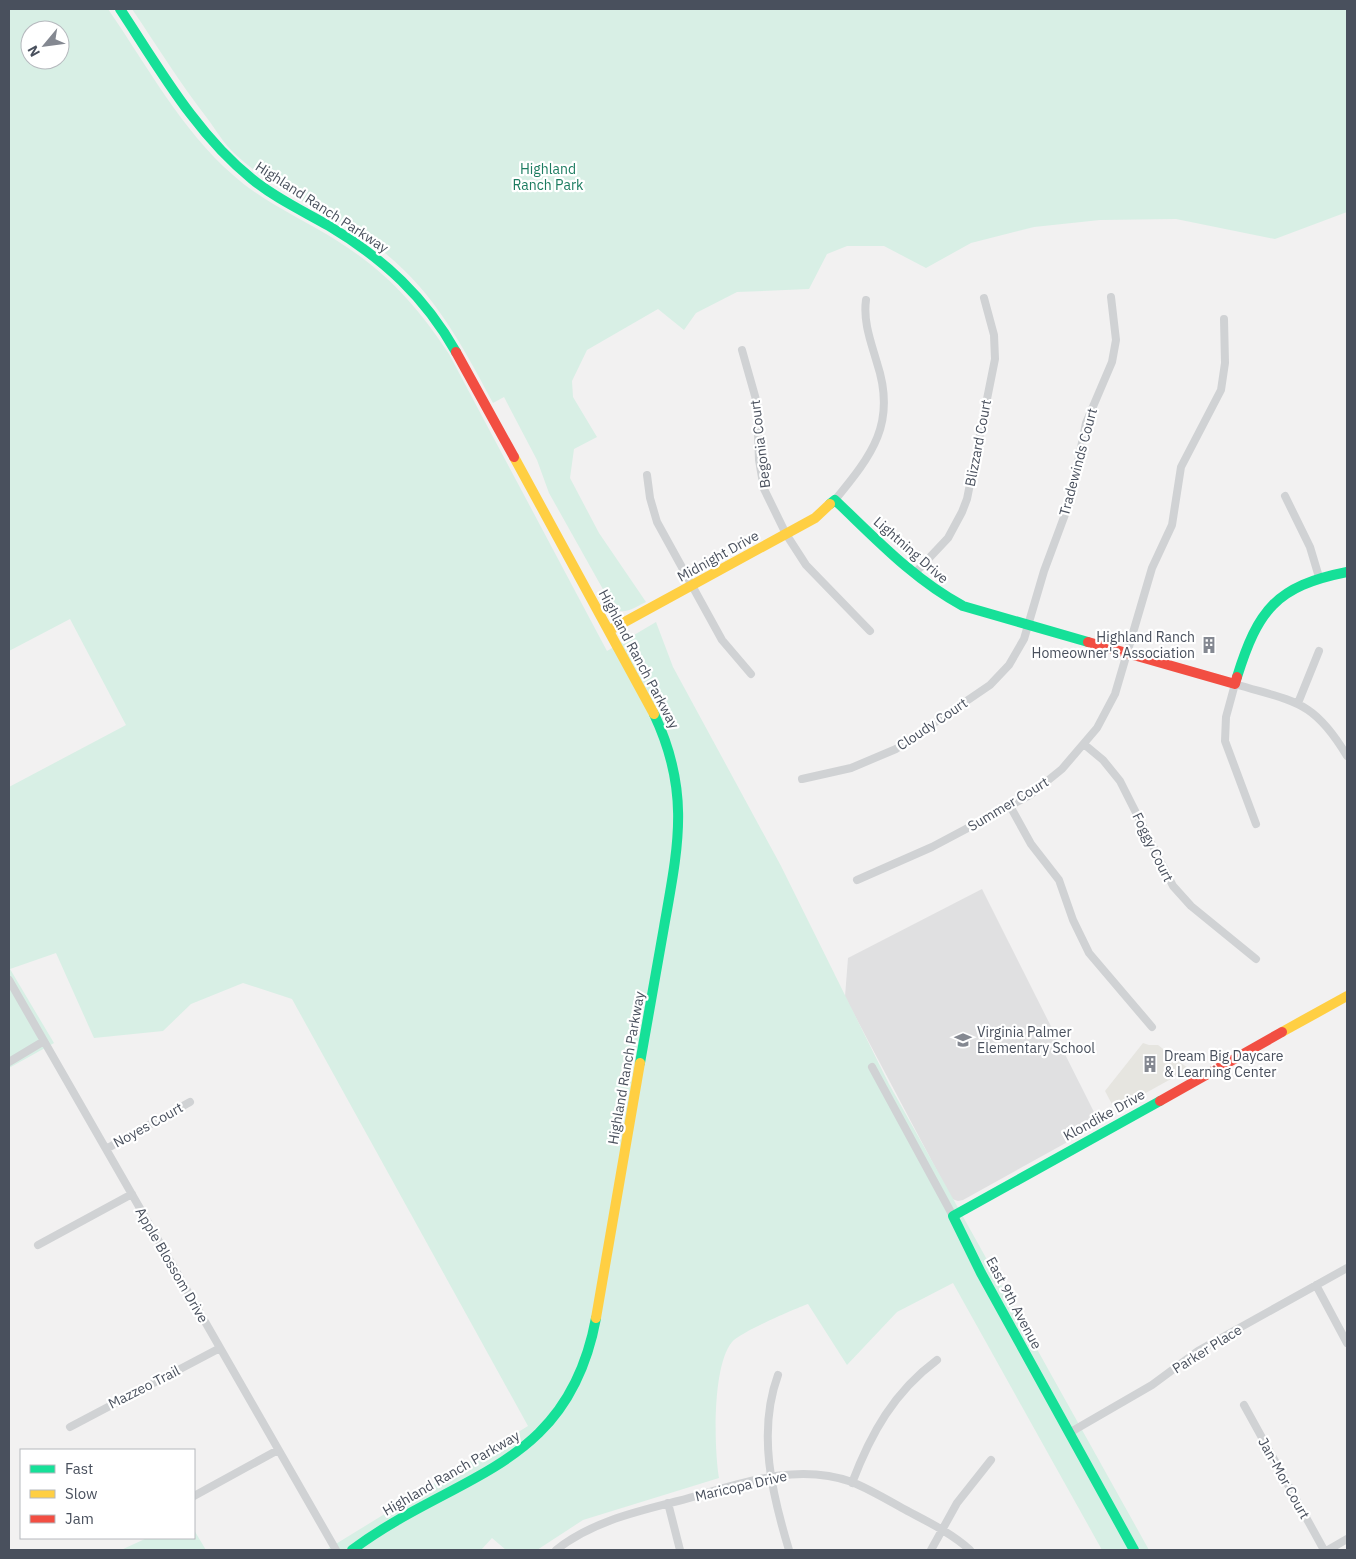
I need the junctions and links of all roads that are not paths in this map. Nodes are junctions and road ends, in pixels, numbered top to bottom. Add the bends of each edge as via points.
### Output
1 (120, 9) edge
2 (1111, 297) dead end
3 (984, 298) dead end
4 (866, 300) dead end
5 (1224, 319) dead end
6 (742, 350) dead end
7 (648, 475) dead end
8 (1286, 496) dead end
9 (836, 500) junction
10 (786, 534) junction
11 (1347, 572) edge
12 (915, 573) junction
13 (1319, 577) junction
14 (691, 586) junction
15 (1028, 625) junction
16 (610, 630) junction
17 (870, 631) dead end
18 (1319, 651) dead end
19 (1128, 654) junction
20 (751, 674) dead end
21 (1234, 684) junction
22 (1298, 703) junction
23 (1085, 745) junction
24 (1347, 756) edge
25 (802, 779) dead end
26 (1010, 806) junction
27 (1256, 824) dead end
28 (857, 880) dead end
29 (1256, 959) dead end
30 (9, 980) edge
31 (1347, 996) edge
32 (1152, 1027) dead end
33 (44, 1041) junction
34 (9, 1062) edge
35 (872, 1067) dead end
36 (190, 1102) dead end
37 (106, 1149) junction
38 (132, 1194) junction
39 (953, 1216) junction
40 (38, 1244) dead end
41 (1347, 1268) edge
42 (1316, 1285) junction
43 (1347, 1343) edge
44 (220, 1348) junction
45 (937, 1360) dead end
46 (778, 1375) dead end
47 (1244, 1405) dead end
48 (70, 1427) dead end
49 (1069, 1432) junction
50 (278, 1450) junction
51 (991, 1460) dead end
52 (772, 1476) junction
53 (852, 1482) junction
54 (195, 1495) edge
55 (668, 1503) junction
56 (942, 1529) junction
57 (1347, 1539) edge
58 (560, 1549) edge
59 (336, 1550) edge
60 (352, 1550) edge
61 (680, 1550) edge
62 (789, 1550) edge
63 (931, 1550) edge
64 (970, 1550) edge
65 (1134, 1550) edge
66 (1324, 1550) edge
67 (1328, 1550) edge

1 - 16 main road, Highland Ranch Parkway via 195,118 240,168 280,198 380,259 429,309 460,356
2 - 15 street, Tradewinds Court via 1115,352 1086,423 1070,501
3 - 12 street, Blizzard Court via 994,335 995,358 967,499 952,532
4 - 9 street via 867,328 883,382 882,424 865,463
5 - 19 street, Summer Court via 1225,362 1221,390 1181,467 1172,525 1152,568
6 - 10 street, Begonia Court via 758,410 759,460 764,489
7 - 14 street via 651,504 657,522
8 - 13 street via 1310,547
9 - 10 main road, Midnight Drive via 815,518
9 - 12 main road, Lightning Drive
10 - 14 main road, Midnight Drive
10 - 17 street, Begonia Court via 806,565
11 - 13 main road
12 - 15 main road, Lightning Drive via 936,592 956,603
13 - 21 main road via 1286,593 1259,619 1246,644
14 - 16 main road, Midnight Drive
14 - 20 street via 722,640
15 - 19 main road, Lightning Drive
15 - 25 street, Cloudy Court via 1018,652 1001,675 917,736 851,768
16 - 60 main road, Highland Ranch Parkway via 669,747 678,778 681,824 588,1354 563,1408 533,1441 373,1534
18 - 22 street
19 - 21 main road, Lightning Drive
19 - 23 street, Summer Court via 1115,694
21 - 22 street
21 - 27 street via 1226,716 1225,741
22 - 24 street via 1325,723
23 - 26 street, Summer Court via 1047,783
23 - 29 street, Foggy Court via 1120,781 1173,886 1191,906
26 - 28 street, Summer Court via 932,848
26 - 32 street via 1031,844 1058,880 1073,920 1090,952
30 - 33 street, Apple Blossom Drive
31 - 39 main road, Klondike Drive
33 - 34 street
33 - 37 street, Apple Blossom Drive
35 - 39 street, East 9th Avenue
36 - 37 street, Noyes Court
37 - 38 street, Apple Blossom Drive
38 - 40 street
38 - 44 street, Apple Blossom Drive
39 - 49 main road, East 9th Avenue
41 - 42 street, Parker Place
42 - 43 street
42 - 49 street, Parker Place via 1198,1351 1152,1385
44 - 48 street, Mazzeo Trail
44 - 50 street, Apple Blossom Drive
45 - 53 street via 913,1380 886,1412 866,1447
46 - 52 street via 767,1421
47 - 66 street, Jan-Mor Court
49 - 65 main road, East 9th Avenue
50 - 54 street
50 - 59 street, Apple Blossom Drive
51 - 56 street via 968,1486
52 - 53 street, Maricopa Drive via 818,1474
52 - 55 street, Maricopa Drive
52 - 62 street
53 - 56 street, Maricopa Drive
55 - 58 street, Maricopa Drive via 599,1524
55 - 61 street
56 - 63 street
56 - 64 street, Maricopa Drive
57 - 67 street

